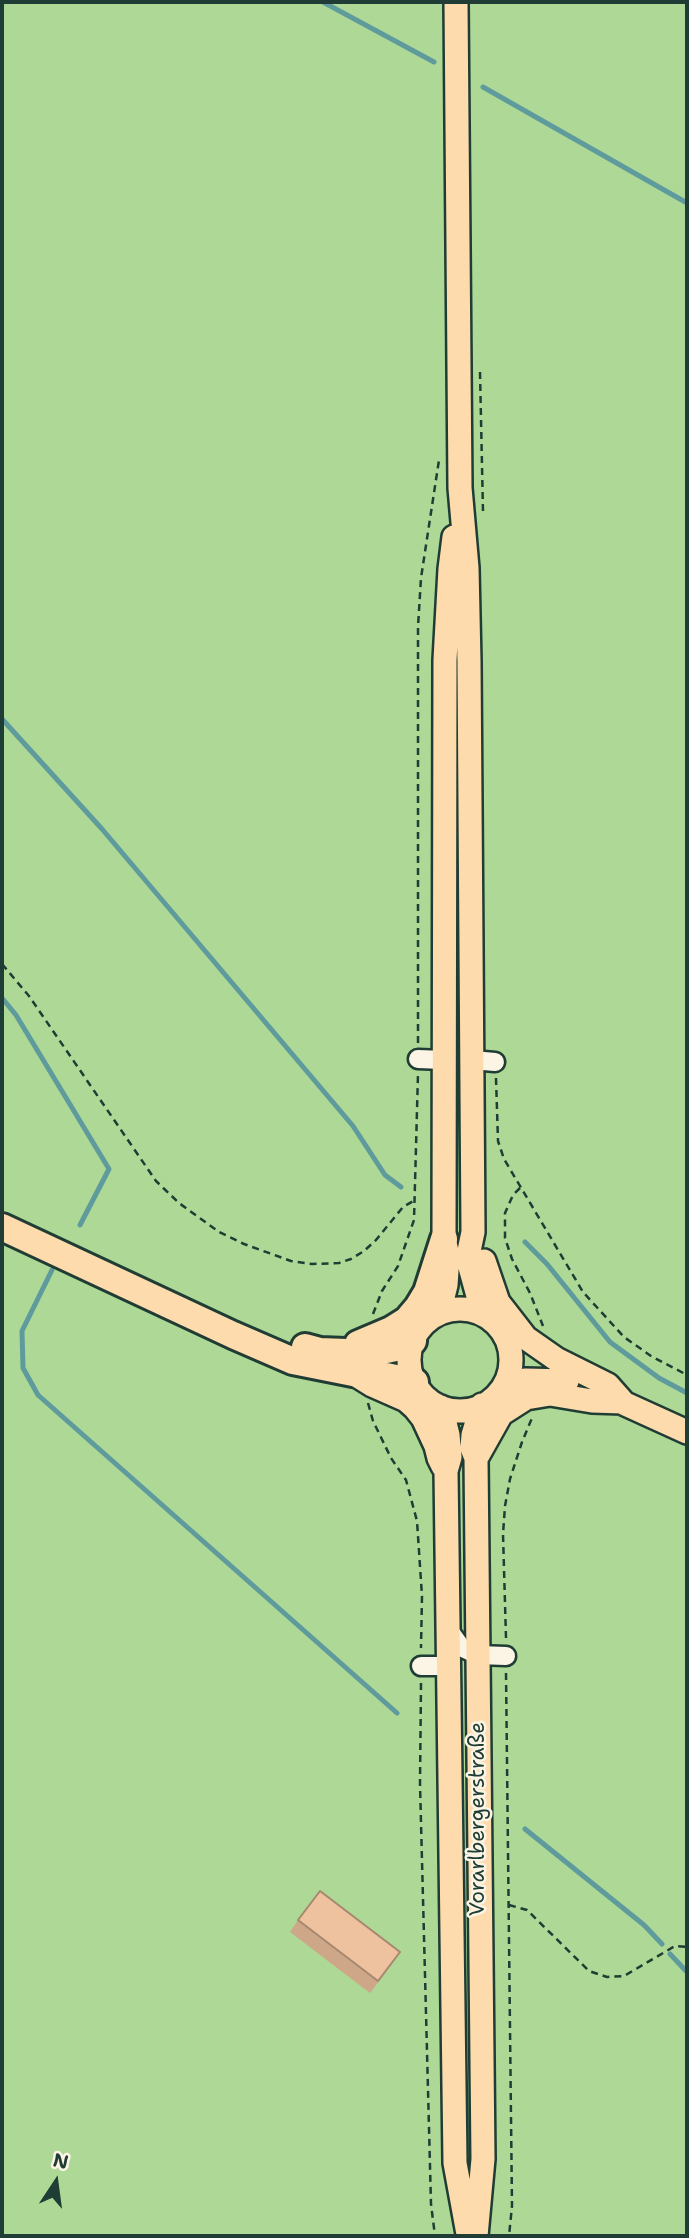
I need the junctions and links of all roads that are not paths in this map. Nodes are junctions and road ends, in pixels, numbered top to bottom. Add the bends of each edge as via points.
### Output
1 (456, 2) edge
2 (460, 488) junction
3 (418, 1059) road end
4 (444, 1060) junction
5 (472, 1136) junction
6 (2, 1210) edge
7 (2, 1227) edge
8 (473, 1232) junction
9 (444, 1239) junction
10 (439, 1313) junction
11 (483, 1314) junction
12 (413, 1342) junction
13 (510, 1348) junction
14 (320, 1351) junction
15 (353, 1373) junction
16 (568, 1381) junction
17 (415, 1382) junction
18 (502, 1390) junction
19 (623, 1402) junction
20 (482, 1405) junction
21 (441, 1407) junction
22 (687, 1432) edge
23 (476, 1458) junction
24 (446, 1471) junction
25 (448, 1629) junction
26 (478, 1655) junction
27 (506, 1656) road end
28 (421, 1666) road end
29 (448, 1666) junction
30 (468, 2236) edge
31 (476, 2236) edge

1 - 2 main road
2 - 4 main road via 445,660
2 - 5 main road via 467,568 483,1061
3 - 4 lane
4 - 5 main road via 457,1071 458,1116
4 - 9 main road
5 - 8 main road
6 - 14 highway via 256,1328
7 - 15 highway via 281,1356
8 - 11 main road via 470,1267
8 - 19 main road via 498,1302 526,1338 608,1385
9 - 10 main road via 448,1256
9 - 14 highway via 426,1292 407,1320 362,1342
10 - 11 main road via 451,1309
10 - 12 main road
11 - 13 main road via 505,1334
12 - 14 highway via 372,1353
12 - 17 main road via 410,1369
13 - 16 main road
13 - 18 main road via 511,1370
15 - 17 highway
15 - 24 main road via 415,1408
16 - 18 main road via 525,1380
16 - 19 main road
17 - 21 main road
18 - 20 main road
19 - 22 main road
19 - 23 main road via 550,1394 526,1398 501,1414
20 - 21 main road via 461,1411
20 - 23 main road, Vorarlbergerstraße via 472,1435
21 - 24 main road, Vorarlbergerstraße via 450,1448
23 - 26 main road, Vorarlbergerstraße
24 - 25 main road, Vorarlbergerstraße
25 - 26 lane via 461,1647
25 - 29 main road, Vorarlbergerstraße
26 - 27 lane
26 - 31 main road, Vorarlbergerstraße via 483,2159
28 - 29 lane
29 - 30 main road, Vorarlbergerstraße via 455,2163

